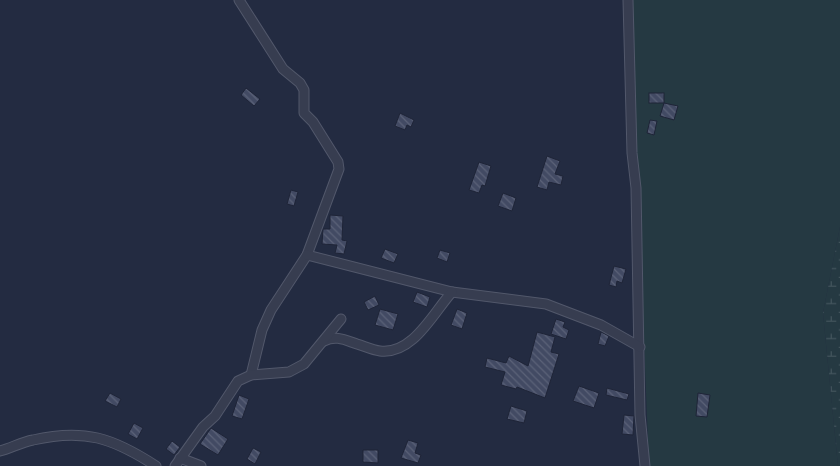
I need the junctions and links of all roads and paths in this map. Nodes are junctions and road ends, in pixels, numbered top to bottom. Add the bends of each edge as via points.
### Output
1 (239, 0) edge
2 (628, 0) edge
3 (307, 256) junction
4 (452, 292) junction
5 (341, 319) dead end
6 (321, 342) junction
7 (640, 347) junction
8 (251, 375) junction
9 (0, 451) edge
10 (180, 458) junction
11 (156, 466) edge
12 (174, 466) edge
13 (201, 466) edge
14 (645, 466) edge

1 - 3 street via 283,69 300,82 304,90 304,113 338,162 339,169
2 - 7 street
3 - 4 street
3 - 8 street via 262,330
4 - 6 street via 419,334 408,343 390,350 332,337
4 - 7 street via 546,304 602,325
5 - 6 street
6 - 8 street via 304,364 289,372
7 - 14 street via 640,415
8 - 10 street via 238,381 215,416
9 - 11 street via 31,440 86,435 122,445
10 - 12 street
10 - 13 street

